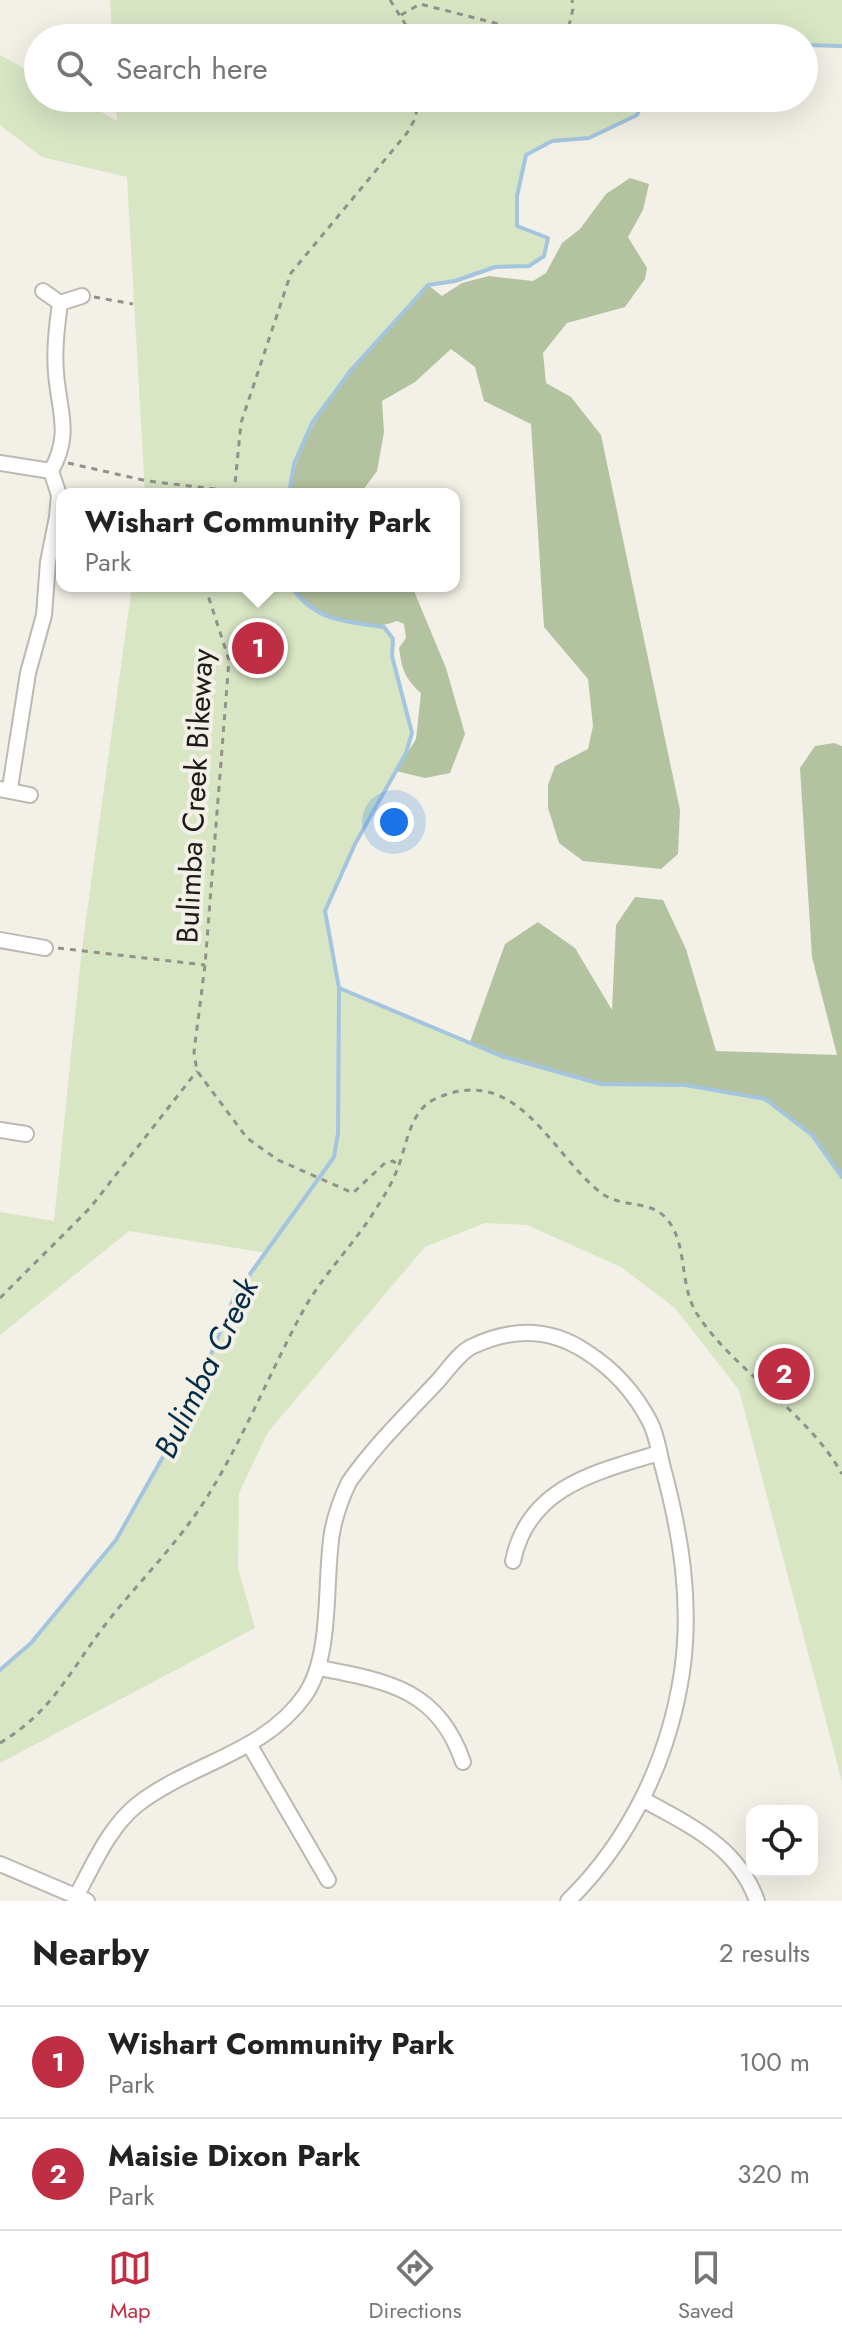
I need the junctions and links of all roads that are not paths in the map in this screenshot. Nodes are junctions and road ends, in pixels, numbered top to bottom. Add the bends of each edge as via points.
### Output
1 (43, 291) dead end
2 (82, 296) road end
3 (60, 303) junction
4 (0, 463) edge
5 (54, 466) junction
6 (58, 488) edge
7 (56, 522) edge
8 (5, 789) edge
9 (30, 795) dead end
10 (0, 940) edge
11 (45, 948) road end
12 (0, 1130) edge
13 (26, 1134) dead end
14 (659, 1453) junction
15 (513, 1561) dead end
16 (319, 1668) junction
17 (249, 1744) junction
18 (463, 1762) dead end
19 (644, 1800) junction
20 (0, 1864) edge
21 (328, 1880) dead end
22 (82, 1898) edge
23 (568, 1901) edge
24 (757, 1901) edge

1 - 3 street
2 - 3 street
3 - 5 street via 56,373 64,432 63,452
4 - 5 street
5 - 6 street
7 - 8 street via 44,615
8 - 9 street
10 - 11 street
12 - 13 street
14 - 15 street via 565,1485 532,1516
14 - 16 street via 651,1424 631,1392 603,1363 567,1340 536,1331 500,1335 467,1349 363,1462 343,1495 331,1535
14 - 19 street via 680,1533 686,1627 673,1713
16 - 17 street via 293,1711
16 - 18 street via 378,1680 415,1696 448,1727
17 - 21 street
17 - 22 street via 139,1803 118,1823
19 - 23 street
19 - 24 street via 714,1839 737,1864
20 - 22 street

